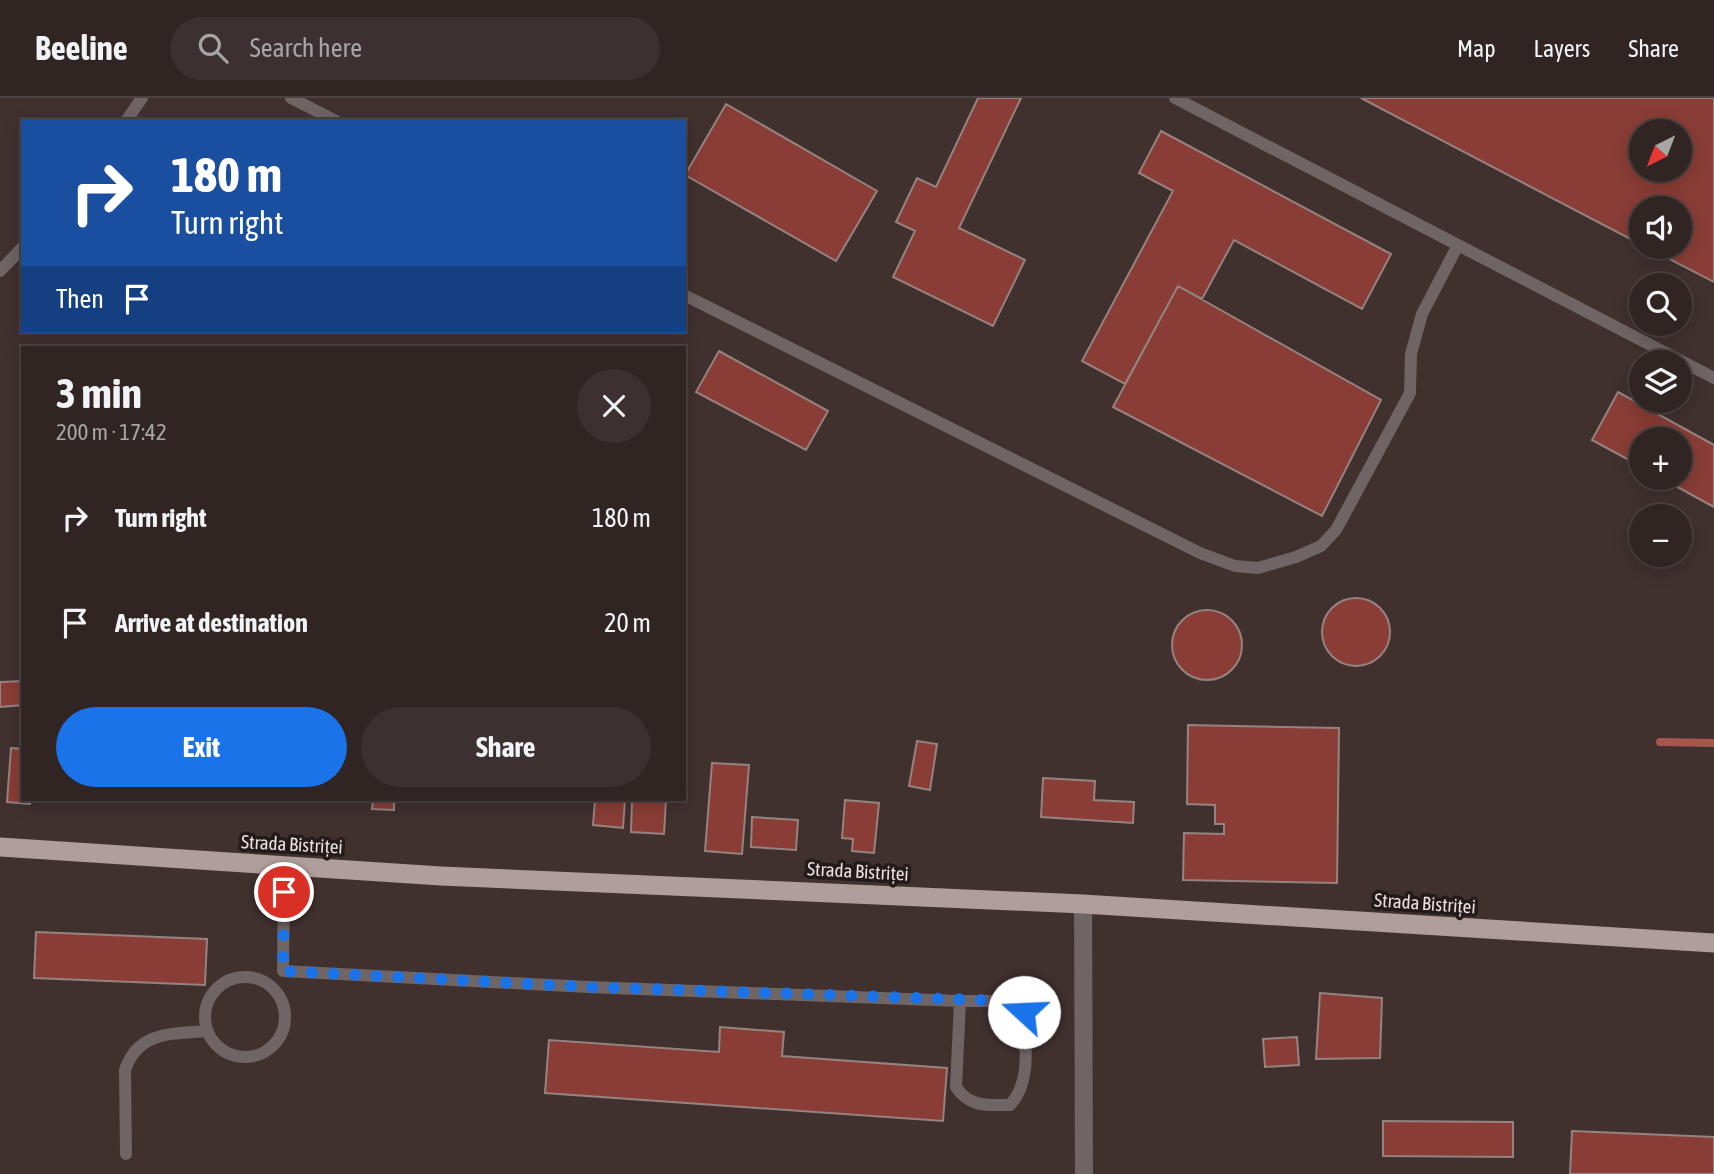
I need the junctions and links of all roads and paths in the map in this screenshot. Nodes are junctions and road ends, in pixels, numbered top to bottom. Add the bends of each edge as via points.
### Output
1 (142, 98) edge
2 (291, 98) edge
3 (1175, 98) edge
4 (127, 119) edge
5 (332, 119) edge
6 (1458, 245) junction
7 (21, 249) edge
8 (0, 271) edge
9 (686, 296) edge
10 (1714, 378) edge
11 (0, 848) edge
12 (284, 866) junction
13 (1083, 904) junction
14 (1714, 943) edge
15 (283, 971) junction
16 (270, 985) junction
17 (960, 1001) junction
18 (206, 1031) junction
19 (126, 1154) dead end
20 (1084, 1174) edge

1 - 4 lane
2 - 5 lane
3 - 6 lane
6 - 9 lane via 1422,314 1411,354 1410,393 1336,530 1321,546 1258,568 1235,566 1200,553
6 - 10 lane
7 - 8 lane
11 - 12 highway, Strada Bistriței
12 - 13 highway, Strada Bistriței
12 - 15 lane
13 - 14 highway, Strada Bistriței
13 - 20 street
15 - 16 lane
15 - 17 lane
16 - 18 lane via 242,976 215,988 207,1001
16 - 18 lane via 285,1010 285,1026 268,1050 240,1058 225,1053
17 - 17 lane via 956,1087 971,1102 1010,1105 1022,1086 1025,1068 1024,1012 1009,1001
18 - 19 lane via 158,1035 129,1059 125,1070

